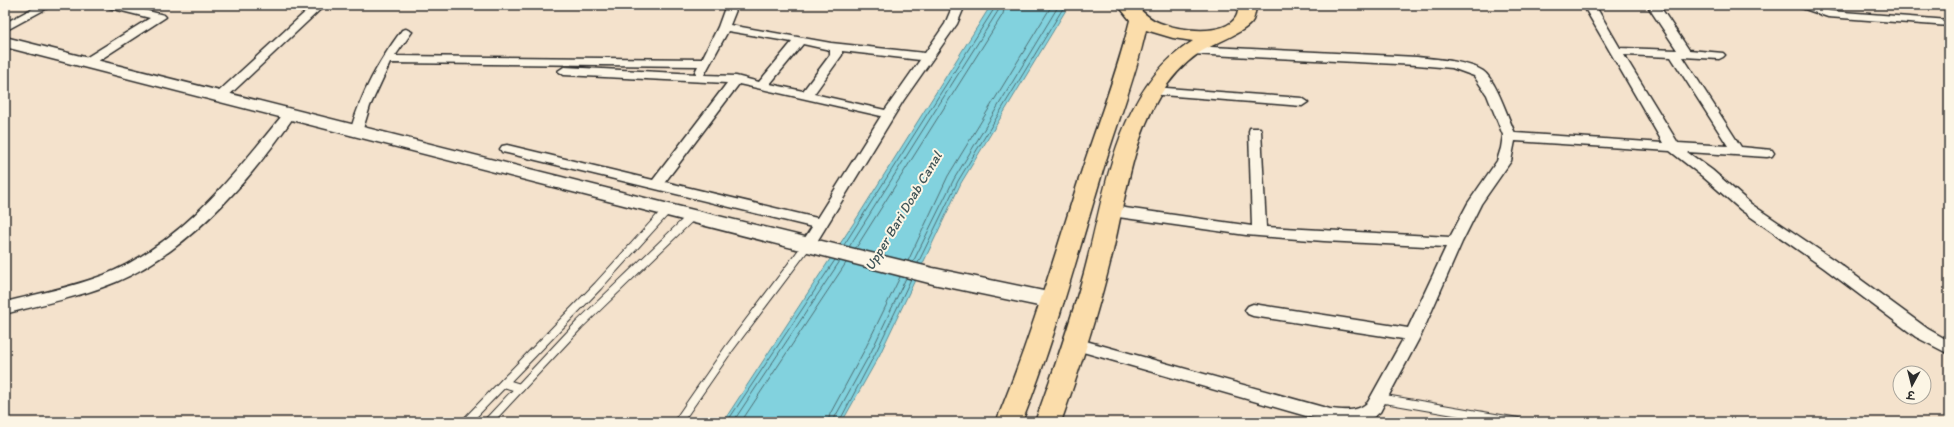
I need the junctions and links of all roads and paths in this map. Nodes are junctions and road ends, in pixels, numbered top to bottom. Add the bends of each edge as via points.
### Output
1 (47, 5) edge
2 (110, 5) edge
3 (319, 5) edge
4 (732, 5) edge
5 (960, 5) edge
6 (1248, 5) edge
7 (1589, 5) edge
8 (1653, 5) edge
9 (1802, 5) edge
10 (1128, 10) edge
11 (1949, 23) edge
12 (724, 27) junction
13 (5, 28) edge
14 (406, 32) dead end
15 (1221, 33) junction
16 (800, 40) junction
17 (5, 42) edge
18 (832, 46) junction
19 (1191, 50) junction
20 (1617, 51) junction
21 (1681, 54) junction
22 (1719, 55) dead end
23 (928, 57) junction
24 (386, 60) junction
25 (88, 62) junction
26 (705, 63) junction
27 (564, 71) dead end
28 (698, 77) junction
29 (736, 80) junction
30 (763, 85) junction
31 (1153, 92) junction
32 (807, 95) junction
33 (221, 96) junction
34 (1302, 102) dead end
35 (888, 114) junction
36 (289, 115) junction
37 (1255, 131) dead end
38 (356, 132) junction
39 (1508, 137) junction
40 (1674, 147) junction
41 (507, 149) dead end
42 (1737, 152) junction
43 (1767, 154) dead end
44 (656, 185) junction
45 (667, 210) junction
46 (1111, 211) junction
47 (692, 216) junction
48 (820, 224) junction
49 (1259, 231) junction
50 (1455, 242) junction
51 (808, 244) junction
52 (1053, 301) junction
53 (5, 308) edge
54 (1253, 310) dead end
55 (1413, 335) junction
56 (1075, 344) junction
57 (1949, 348) edge
58 (504, 382) junction
59 (520, 388) junction
60 (1379, 398) junction
61 (466, 422) edge
62 (488, 422) edge
63 (678, 422) edge
64 (1009, 422) edge
65 (1048, 422) edge
66 (1518, 422) edge

1 - 13 street
2 - 25 street via 160,16
3 - 33 street
4 - 12 street
5 - 23 street via 951,24
6 - 15 highway via 1248,13 1243,21
7 - 20 street
8 - 21 street
9 - 11 street via 1828,14
10 - 15 highway via 1156,29 1177,35 1207,36
10 - 52 highway via 1132,55 1090,177
12 - 16 street
12 - 26 street
14 - 24 street
15 - 19 highway
16 - 18 street
16 - 30 street
17 - 25 street
18 - 23 street
18 - 32 street via 836,48 836,55
19 - 31 highway via 1169,69
19 - 39 street via 1417,61 1463,67 1483,78 1501,113
20 - 21 street
20 - 40 street
21 - 22 street
21 - 42 street
23 - 35 street
24 - 26 street
24 - 38 street via 364,106
25 - 33 street
26 - 28 street
27 - 28 street
28 - 29 street
29 - 30 street
29 - 44 street
30 - 32 street
31 - 34 street
31 - 46 highway via 1123,163
32 - 35 street
33 - 36 street
35 - 48 street
36 - 38 street
36 - 53 street via 216,203 175,239 144,261 95,283
37 - 49 street
38 - 45 street
39 - 40 street
39 - 50 street via 1504,161 1475,203
40 - 42 street
40 - 57 street via 1746,207 1916,328
41 - 44 street
42 - 43 street
44 - 48 street
45 - 47 street
45 - 58 lane via 598,286
46 - 49 street
46 - 56 highway
47 - 51 street
47 - 59 lane via 579,325
48 - 51 street
49 - 50 street
50 - 55 street
51 - 52 street via 933,276
51 - 63 lane via 728,350
52 - 64 highway via 1030,371
54 - 55 street
55 - 60 street
56 - 60 street via 1330,416 1362,416 1370,413
56 - 65 highway
58 - 59 lane
58 - 61 lane
59 - 62 lane
60 - 66 lane

